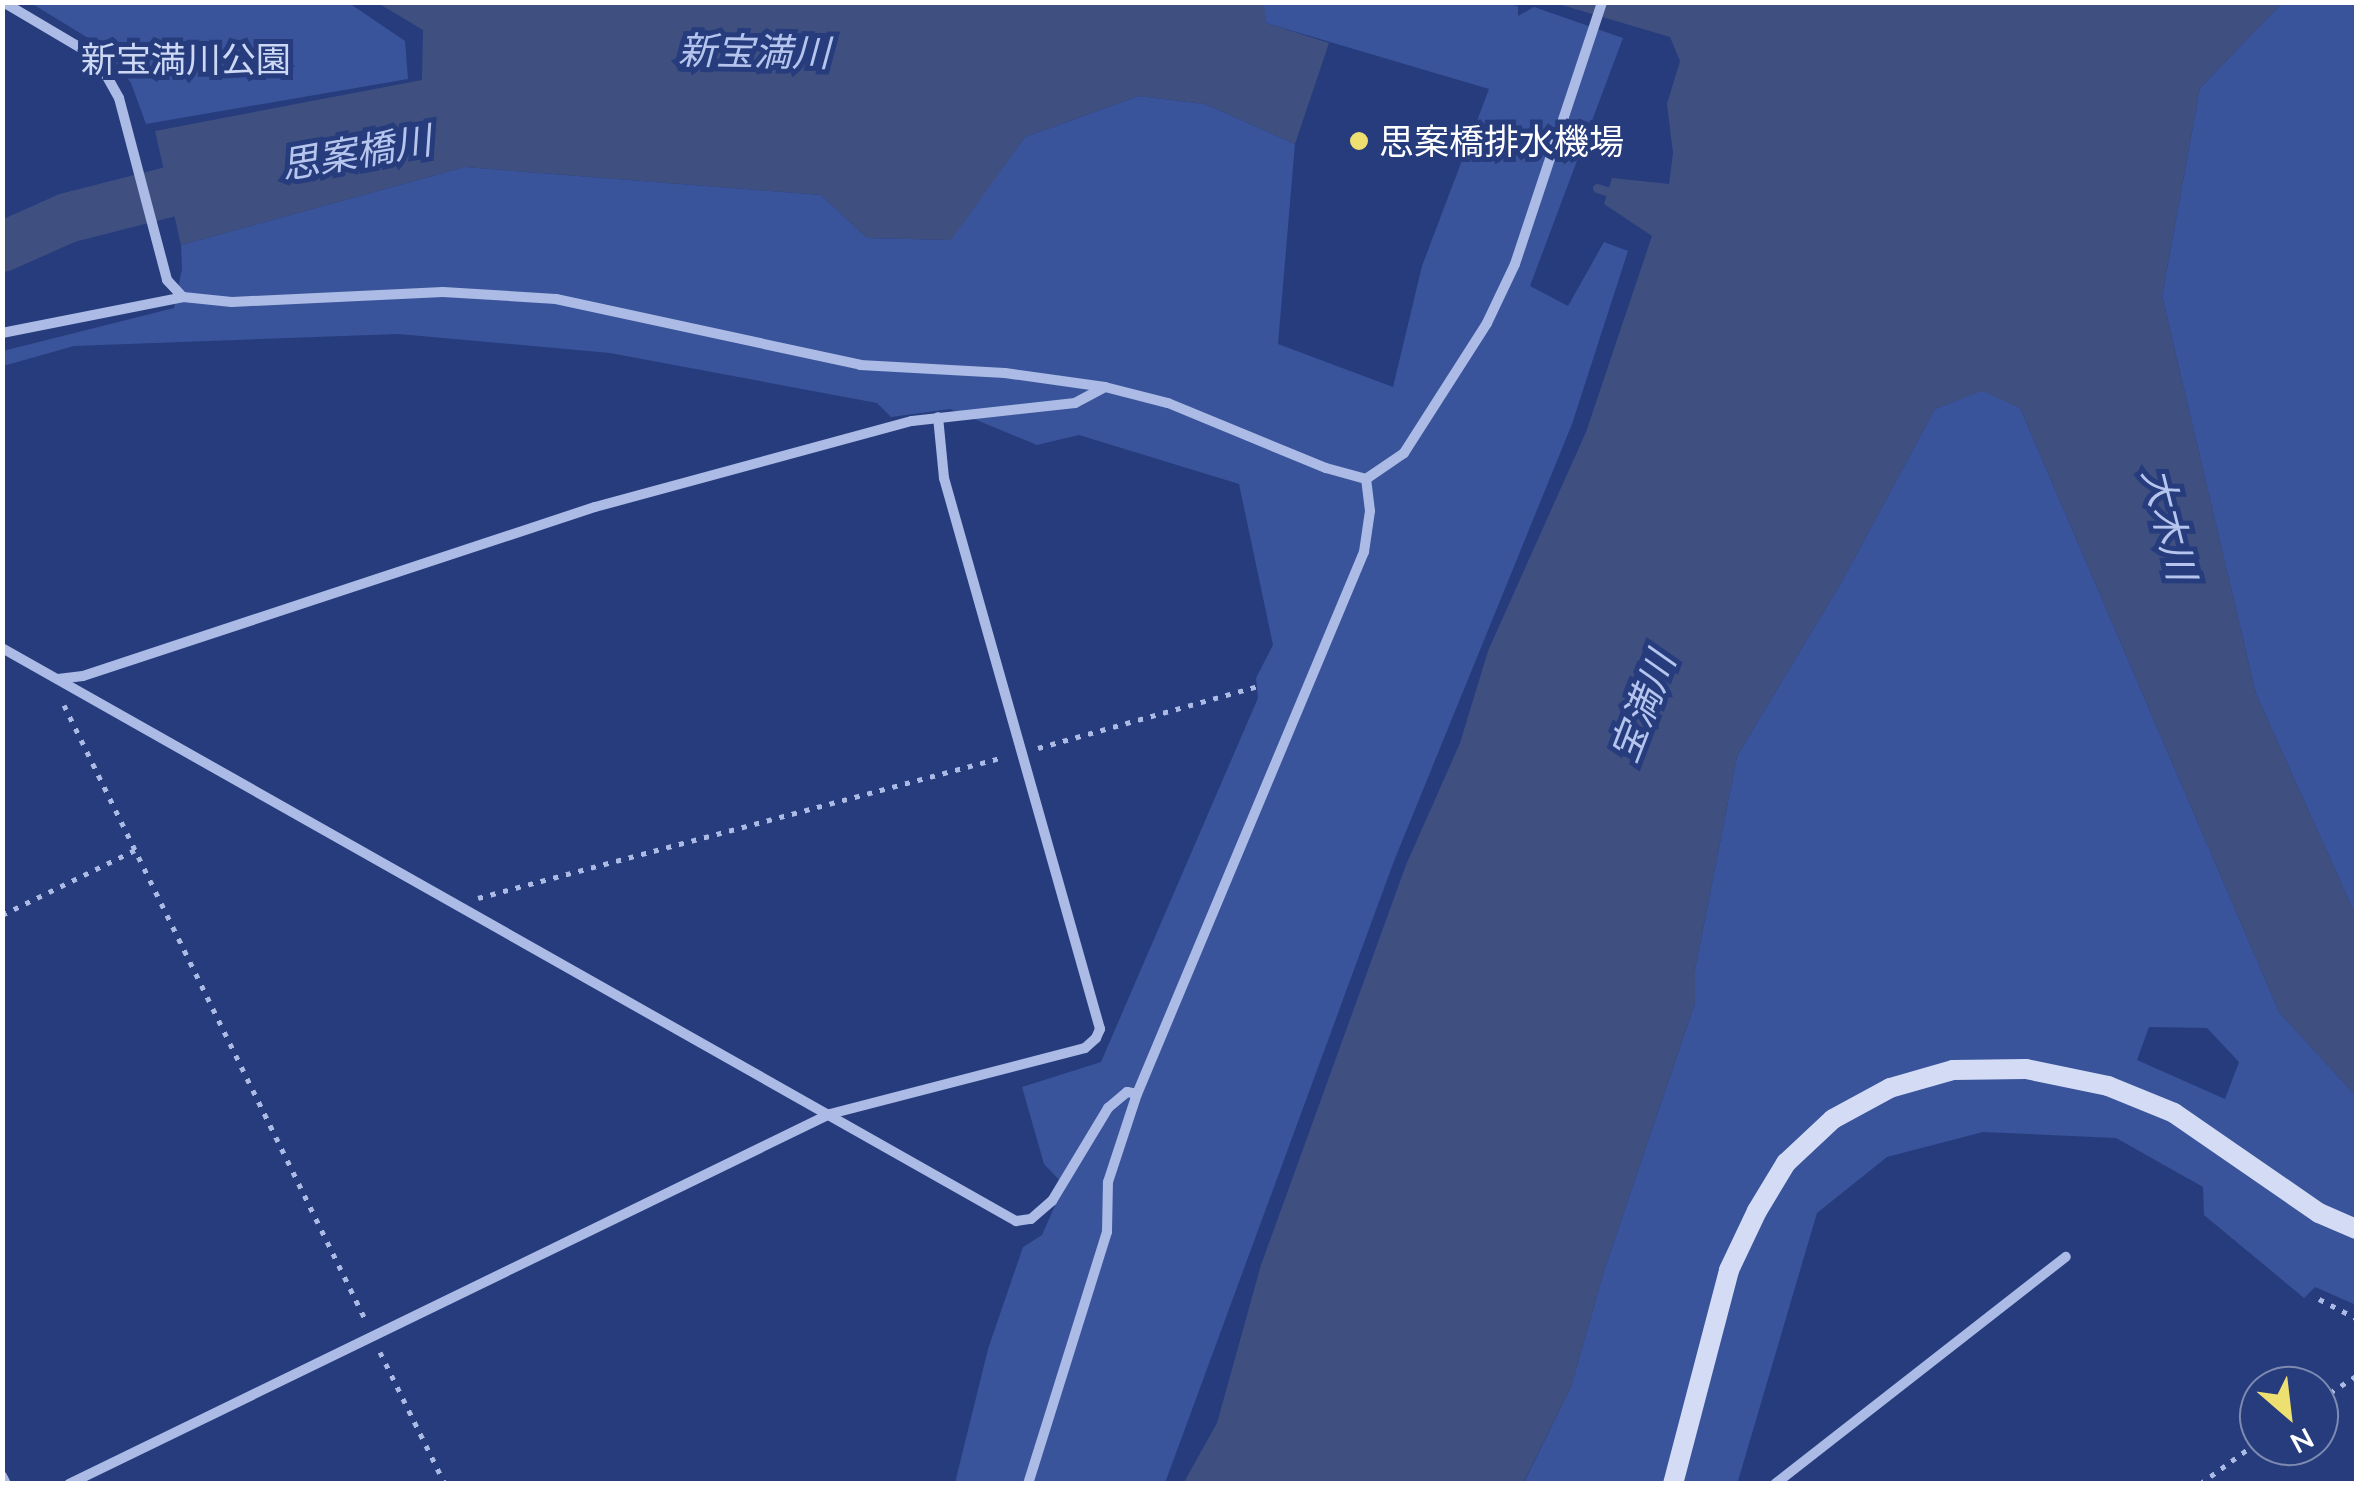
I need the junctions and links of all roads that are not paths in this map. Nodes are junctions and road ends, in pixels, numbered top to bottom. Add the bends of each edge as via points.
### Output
1 (3, 2) edge
2 (1602, 2) edge
3 (183, 297) junction
4 (2, 333) edge
5 (1105, 387) junction
6 (938, 417) junction
7 (1366, 480) junction
8 (2, 648) edge
9 (57, 679) junction
10 (1137, 1094) junction
11 (830, 1114) junction
12 (2356, 1228) edge
13 (2066, 1257) dead end
14 (2, 1476) edge
15 (6, 1484) edge
16 (69, 1484) edge
17 (1028, 1484) edge
18 (1673, 1484) edge
19 (1775, 1484) edge

1 - 3 street via 96,58 119,98 167,280
2 - 7 street via 1515,264 1487,323 1404,453
3 - 4 street
3 - 5 street via 232,302 443,292 556,299 860,365
5 - 6 street via 1075,403
5 - 7 street via 1168,403
6 - 9 street via 595,507 83,676
6 - 11 street via 944,478 1100,1029 1085,1048
7 - 10 street via 1364,552
8 - 9 street
9 - 11 street
10 - 11 street via 1127,1092 1108,1108 1052,1201 1031,1218 1016,1220
10 - 17 street via 1108,1182 1107,1232
11 - 16 street
12 - 18 street via 2319,1213 2174,1113 2108,1086 2026,1069 1953,1070 1890,1088 1833,1120 1786,1163 1757,1211 1728,1270
13 - 19 street
14 - 15 street

